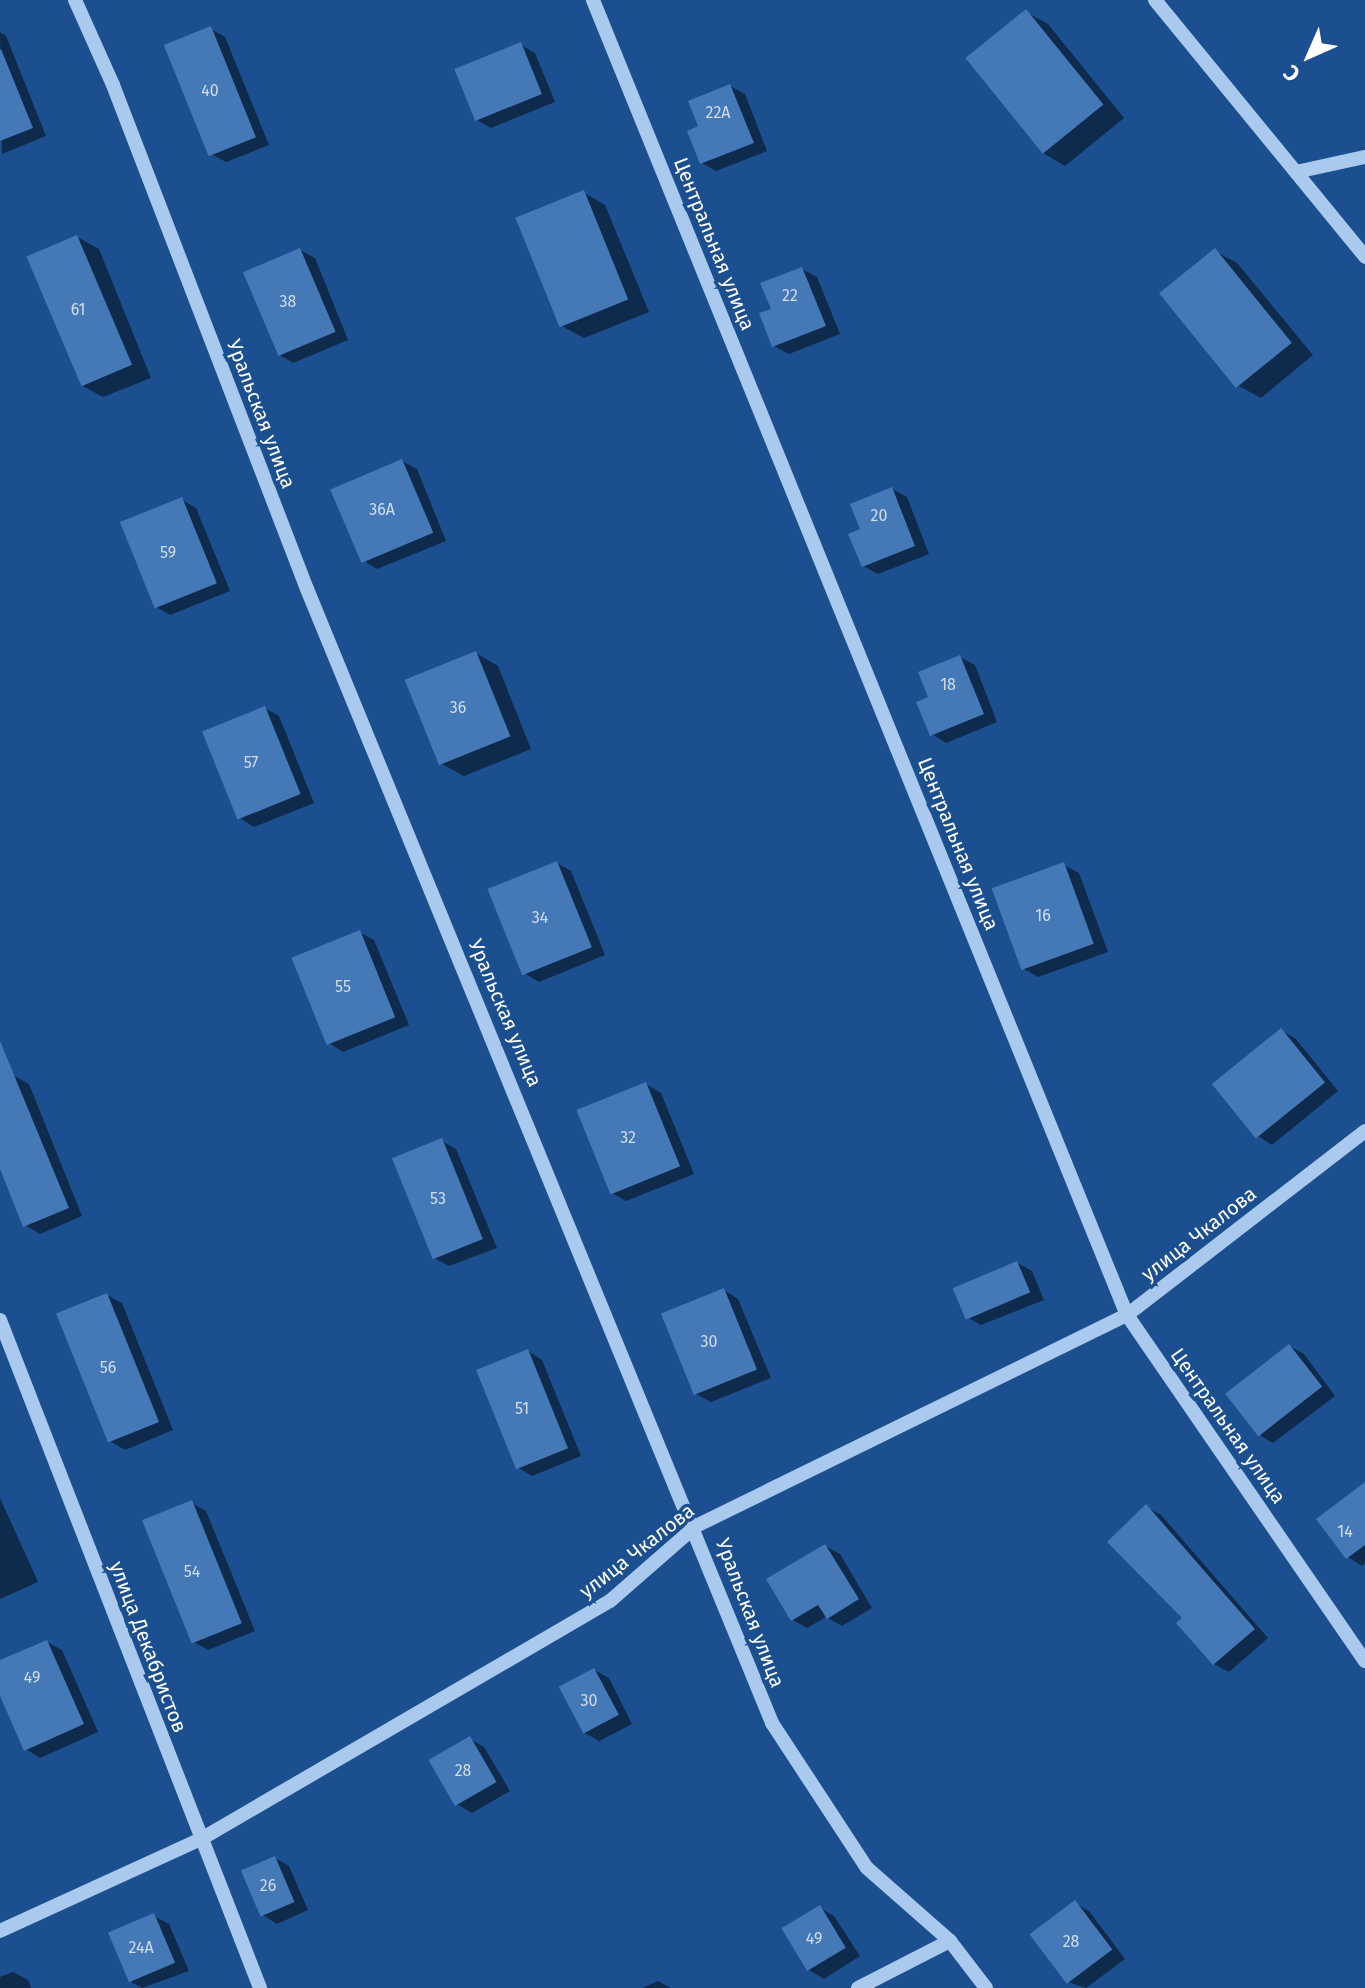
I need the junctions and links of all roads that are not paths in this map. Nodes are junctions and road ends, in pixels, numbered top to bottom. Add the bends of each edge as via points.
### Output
1 (75, 0) edge
2 (593, 0) edge
3 (1155, 0) edge
4 (1365, 157) edge
5 (1296, 172) junction
6 (1365, 257) edge
7 (1365, 1131) edge
8 (1127, 1315) junction
9 (0, 1320) edge
10 (696, 1526) junction
11 (1365, 1661) edge
12 (201, 1839) junction
13 (0, 1931) edge
14 (950, 1941) junction
15 (260, 1988) edge
16 (858, 1988) edge
17 (986, 1988) edge

1 - 10 street, Уральская улица via 113,85 307,589
2 - 8 street, Центральная улица
3 - 5 street
4 - 5 street
5 - 6 street
7 - 8 street, улица Чкалова
8 - 10 street, улица Чкалова
8 - 11 street, Центральная улица
9 - 12 street, улица Декабристов
10 - 12 street, улица Чкалова via 610,1601
10 - 14 street, Уральская улица via 772,1723 867,1868
12 - 13 street, улица Чкалова
12 - 15 street, улица Декабристов
14 - 16 street
14 - 17 street, Уральская улица

